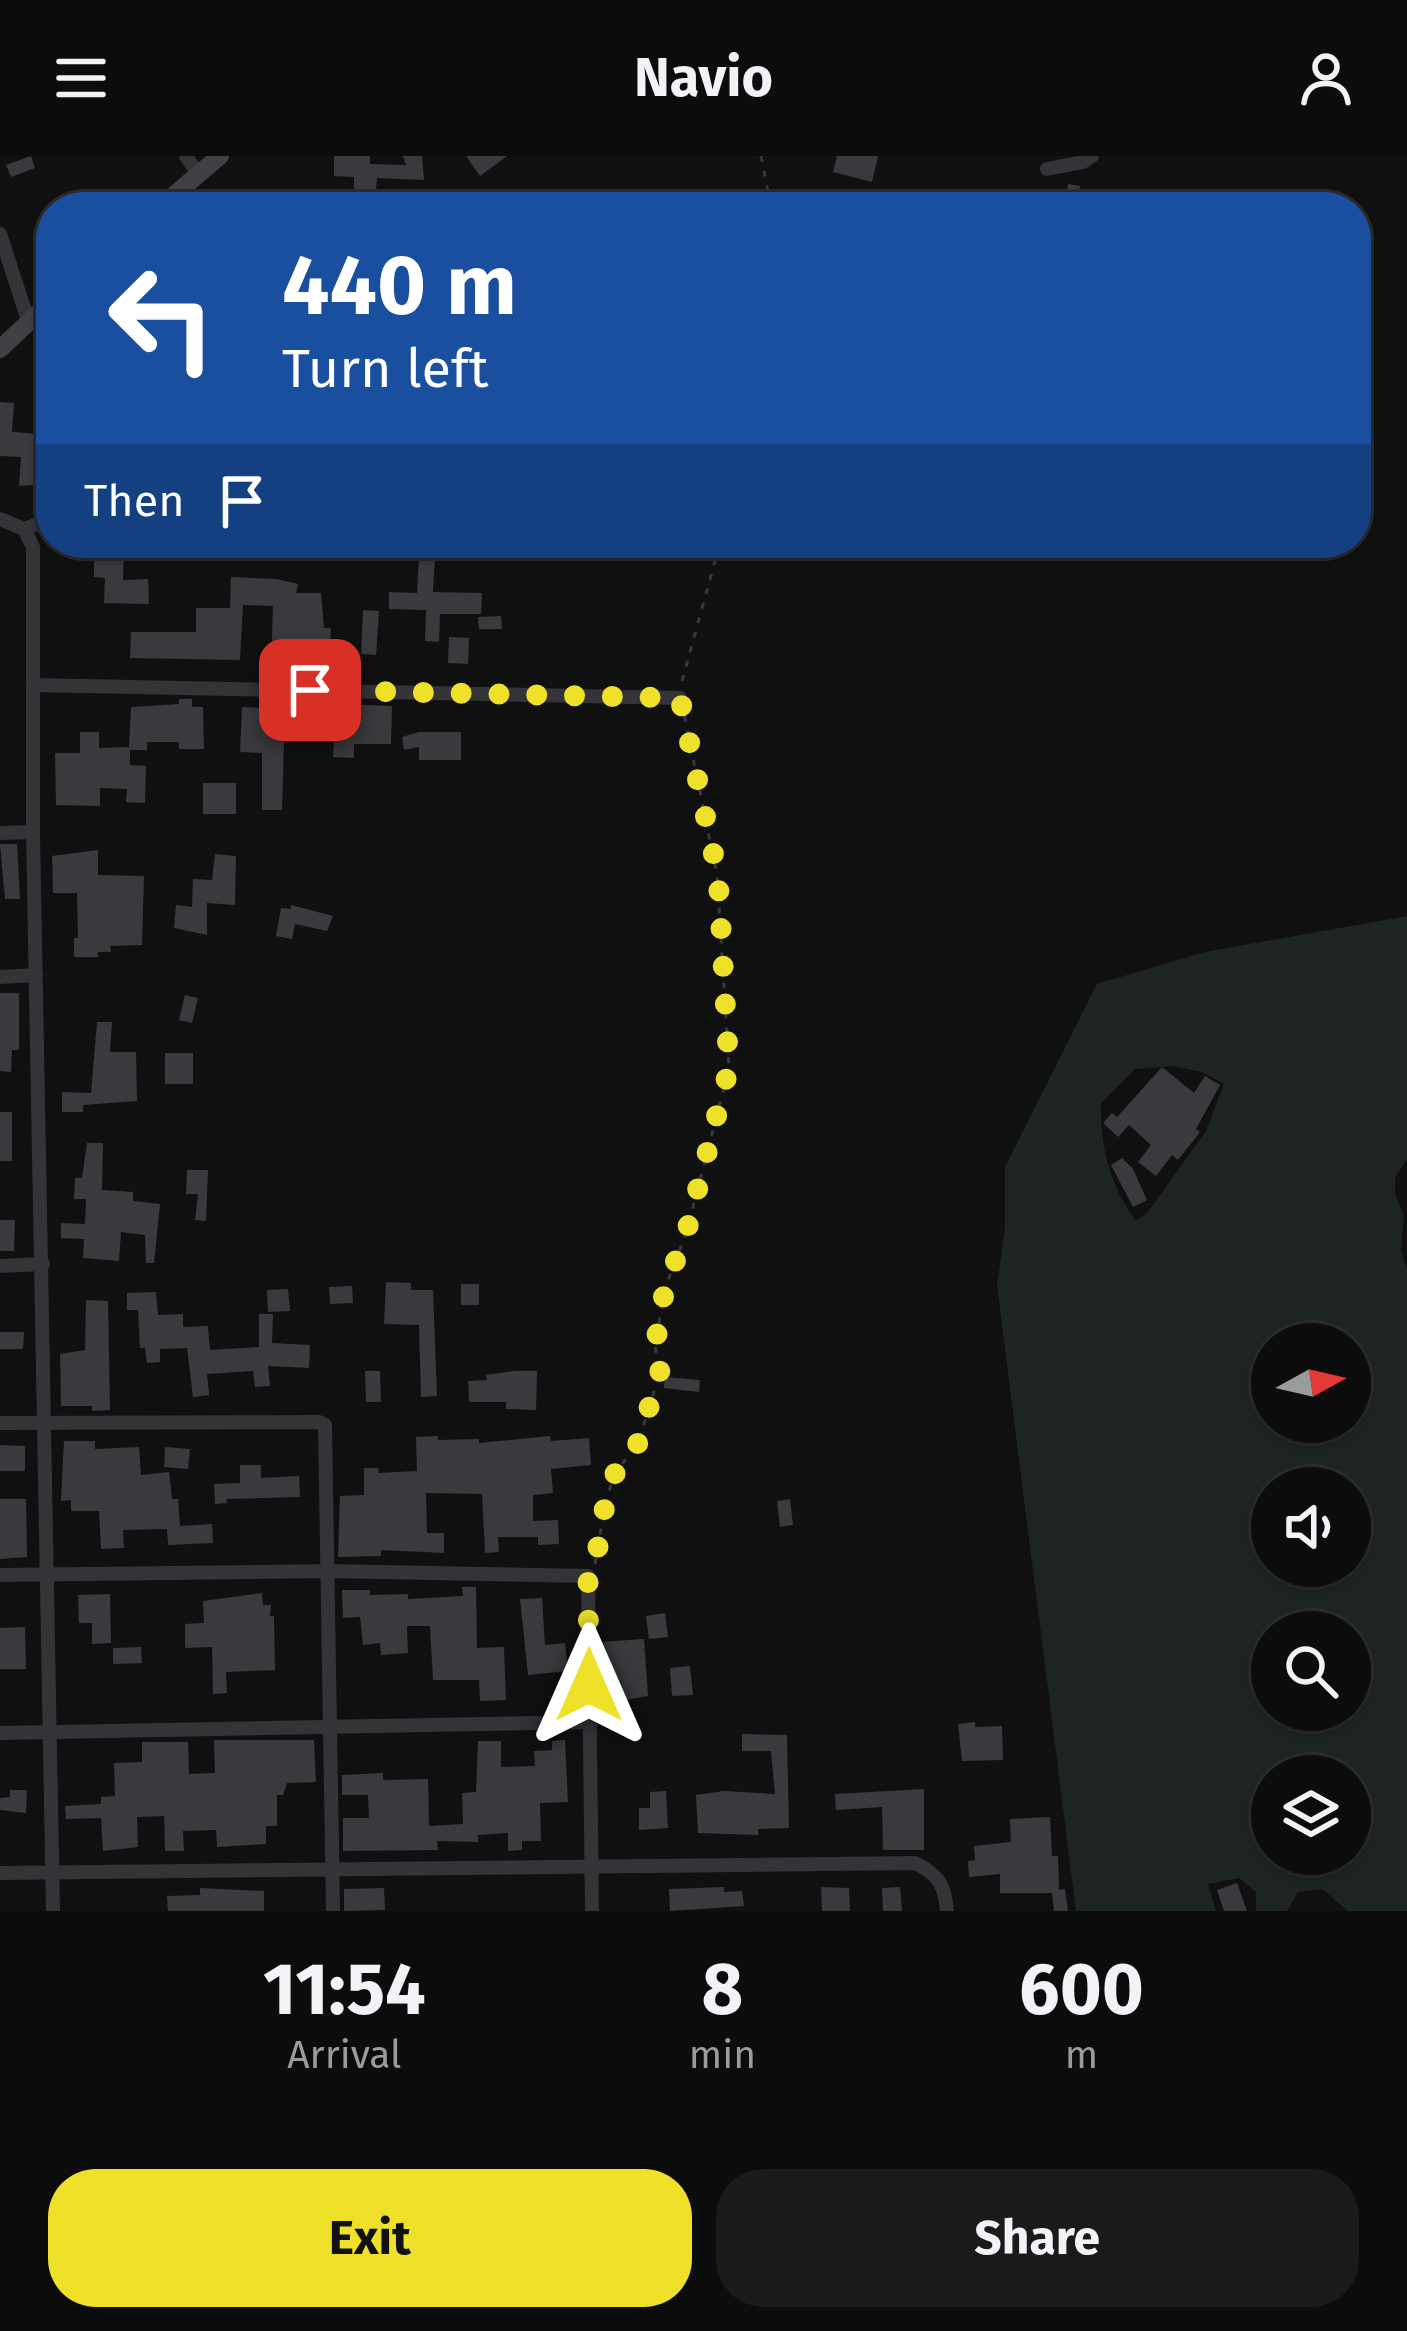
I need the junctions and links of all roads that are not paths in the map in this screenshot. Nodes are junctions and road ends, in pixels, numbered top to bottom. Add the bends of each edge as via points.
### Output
1 (186, 156) edge
2 (220, 156) edge
3 (1092, 156) edge
4 (1047, 170) dead end
5 (198, 174) junction
6 (177, 192) edge
7 (0, 234) edge
8 (36, 313) edge
9 (28, 320) junction
10 (0, 350) edge
11 (0, 519) edge
12 (36, 525) edge
13 (25, 529) junction
14 (33, 685) junction
15 (680, 698) road end
16 (32, 832) junction
17 (0, 833) edge
18 (36, 975) junction
19 (0, 977) edge
20 (43, 1264) junction
21 (0, 1266) edge
22 (46, 1421) junction
23 (0, 1423) edge
24 (329, 1571) junction
25 (48, 1572) junction
26 (0, 1575) edge
27 (590, 1722) junction
28 (331, 1726) junction
29 (51, 1732) junction
30 (0, 1733) edge
31 (592, 1864) junction
32 (332, 1870) junction
33 (0, 1873) edge
34 (51, 1873) junction
35 (52, 1911) edge
36 (333, 1911) edge
37 (592, 1911) edge
38 (947, 1911) edge

1 - 5 street
2 - 5 street
3 - 4 street
5 - 6 street
7 - 9 street
8 - 9 street
9 - 10 street
11 - 13 street
12 - 13 street
13 - 14 street via 33,547
14 - 15 street
14 - 16 street
16 - 17 street
16 - 18 street
18 - 19 street
18 - 20 street
20 - 21 street
20 - 22 street
22 - 23 street
22 - 24 street via 319,1422 328,1430
22 - 25 street
24 - 25 street
24 - 27 street via 588,1576
24 - 28 street
25 - 26 street
25 - 29 street
27 - 28 street
27 - 31 street
28 - 29 street
28 - 32 street
29 - 30 street
29 - 34 street
31 - 32 street
31 - 37 street
31 - 38 street via 915,1863 935,1873
32 - 34 street
32 - 36 street
33 - 34 street
34 - 35 street

